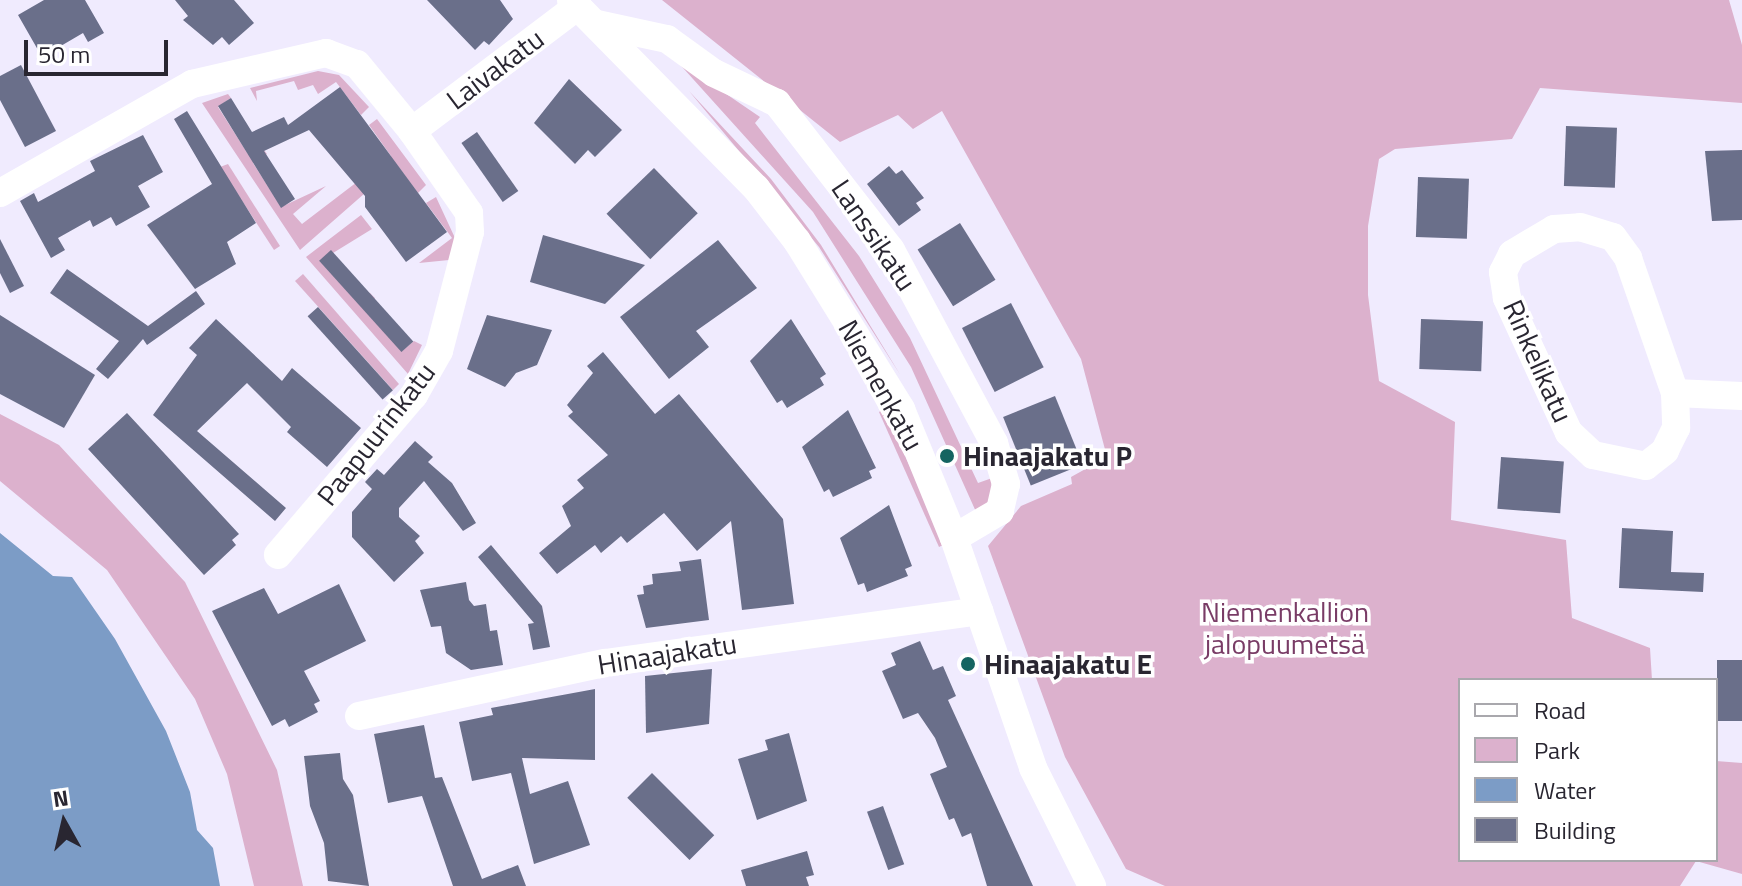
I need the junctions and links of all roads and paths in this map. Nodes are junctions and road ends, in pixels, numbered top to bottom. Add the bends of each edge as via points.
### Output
1 (582, 10) edge
2 (412, 131) junction
3 (0, 193) edge
4 (1675, 393) junction
5 (1742, 396) edge
6 (954, 538) junction
7 (278, 555) dead end
8 (979, 611) junction
9 (359, 716) dead end
10 (1092, 886) edge

1 - 2 street, Laivakatu
1 - 6 street, Niemenkatu via 756,188 797,241 901,409
1 - 6 street, Lanssikatu via 667,39 714,73 777,103 891,250 994,443 1006,484 1000,511
2 - 3 street, Paapuurinkatu via 357,64 326,53 192,84
2 - 7 street, Paapuurinkatu via 469,213 470,232 439,351 414,395
4 - 4 street, Rinkelikatu via 1628,258 1613,237 1580,227 1554,229 1512,254 1503,272 1517,326 1569,433 1593,455 1646,466 1676,428
4 - 5 street
6 - 8 street, Niemenkatu
8 - 9 street, Hinaajakatu via 605,663
8 - 10 street, Niemenkatu via 1033,768

